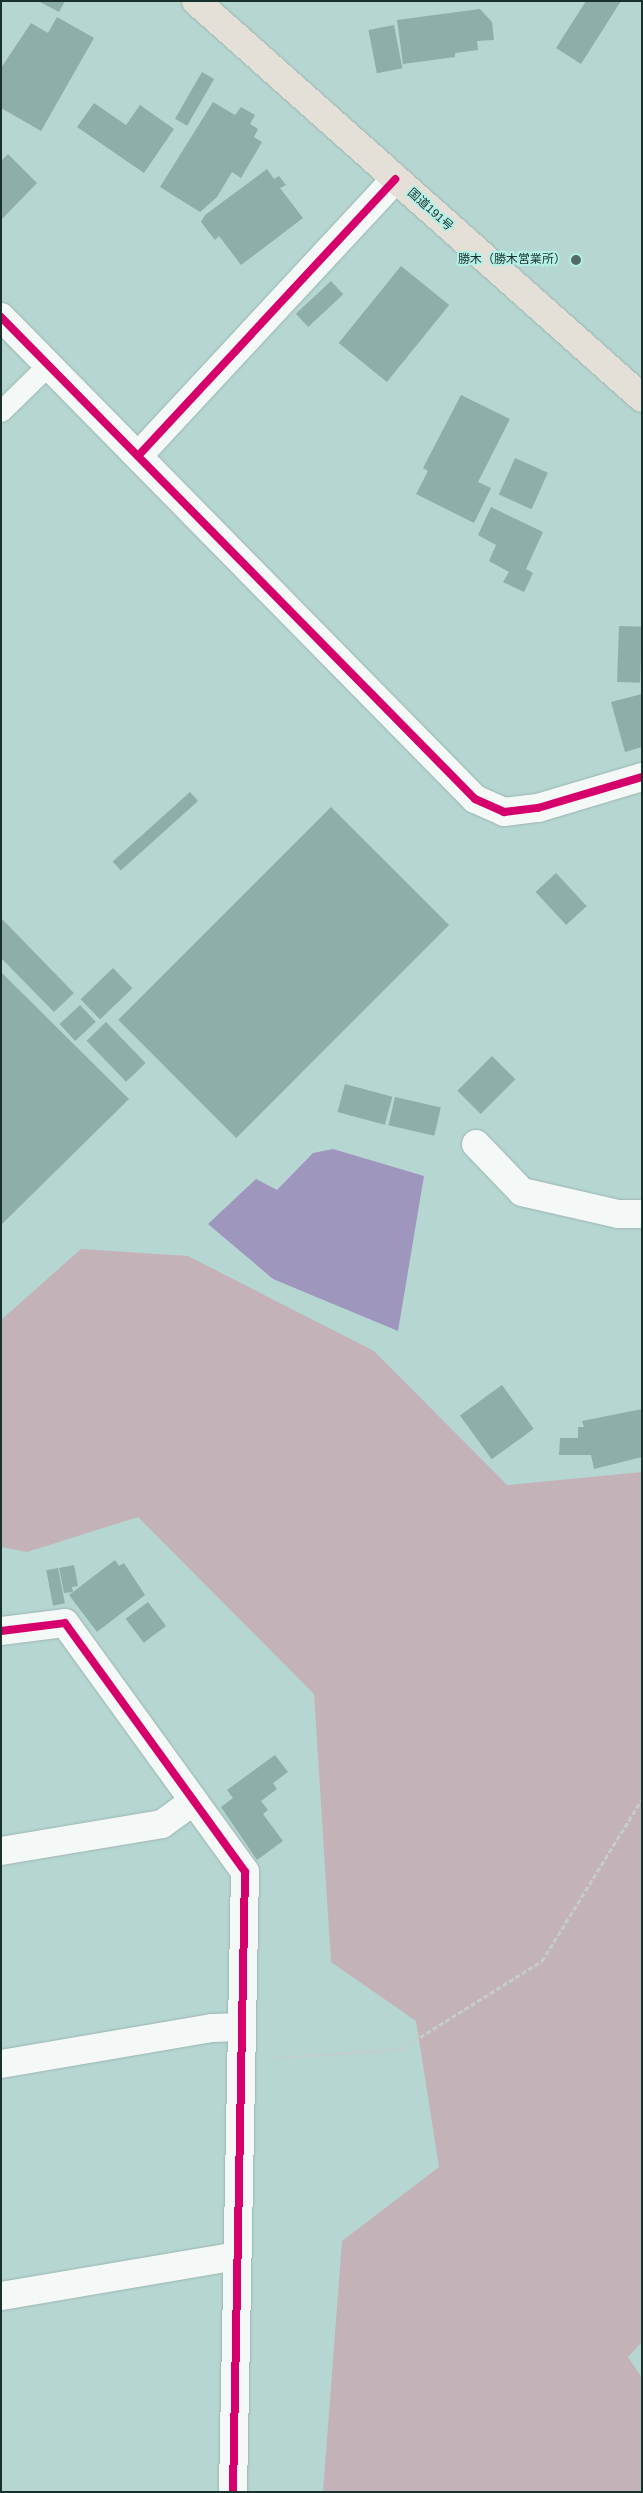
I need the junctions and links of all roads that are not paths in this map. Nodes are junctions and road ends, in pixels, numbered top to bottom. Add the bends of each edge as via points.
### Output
1 (196, 1) edge
2 (395, 179) junction
3 (1, 317) edge
4 (48, 365) junction
5 (642, 398) edge
6 (1, 410) edge
7 (138, 456) junction
8 (642, 777) edge
9 (476, 1144) dead end
10 (642, 1214) edge
11 (1, 1631) edge
12 (194, 1801) junction
13 (1, 1851) edge
14 (242, 2027) junction
15 (1, 2064) edge
16 (237, 2256) junction
17 (1, 2296) edge
18 (233, 2492) edge

1 - 2 highway, 国道191号
2 - 5 highway, 国道191号
2 - 7 street
3 - 4 street
4 - 6 lane
4 - 7 street
7 - 8 street via 475,799 504,812 538,808
9 - 10 street via 522,1192 618,1214
11 - 12 street via 65,1623
12 - 13 street via 162,1824
12 - 14 street via 245,1872
14 - 15 street via 212,2028
14 - 16 street
16 - 17 street
16 - 18 street

